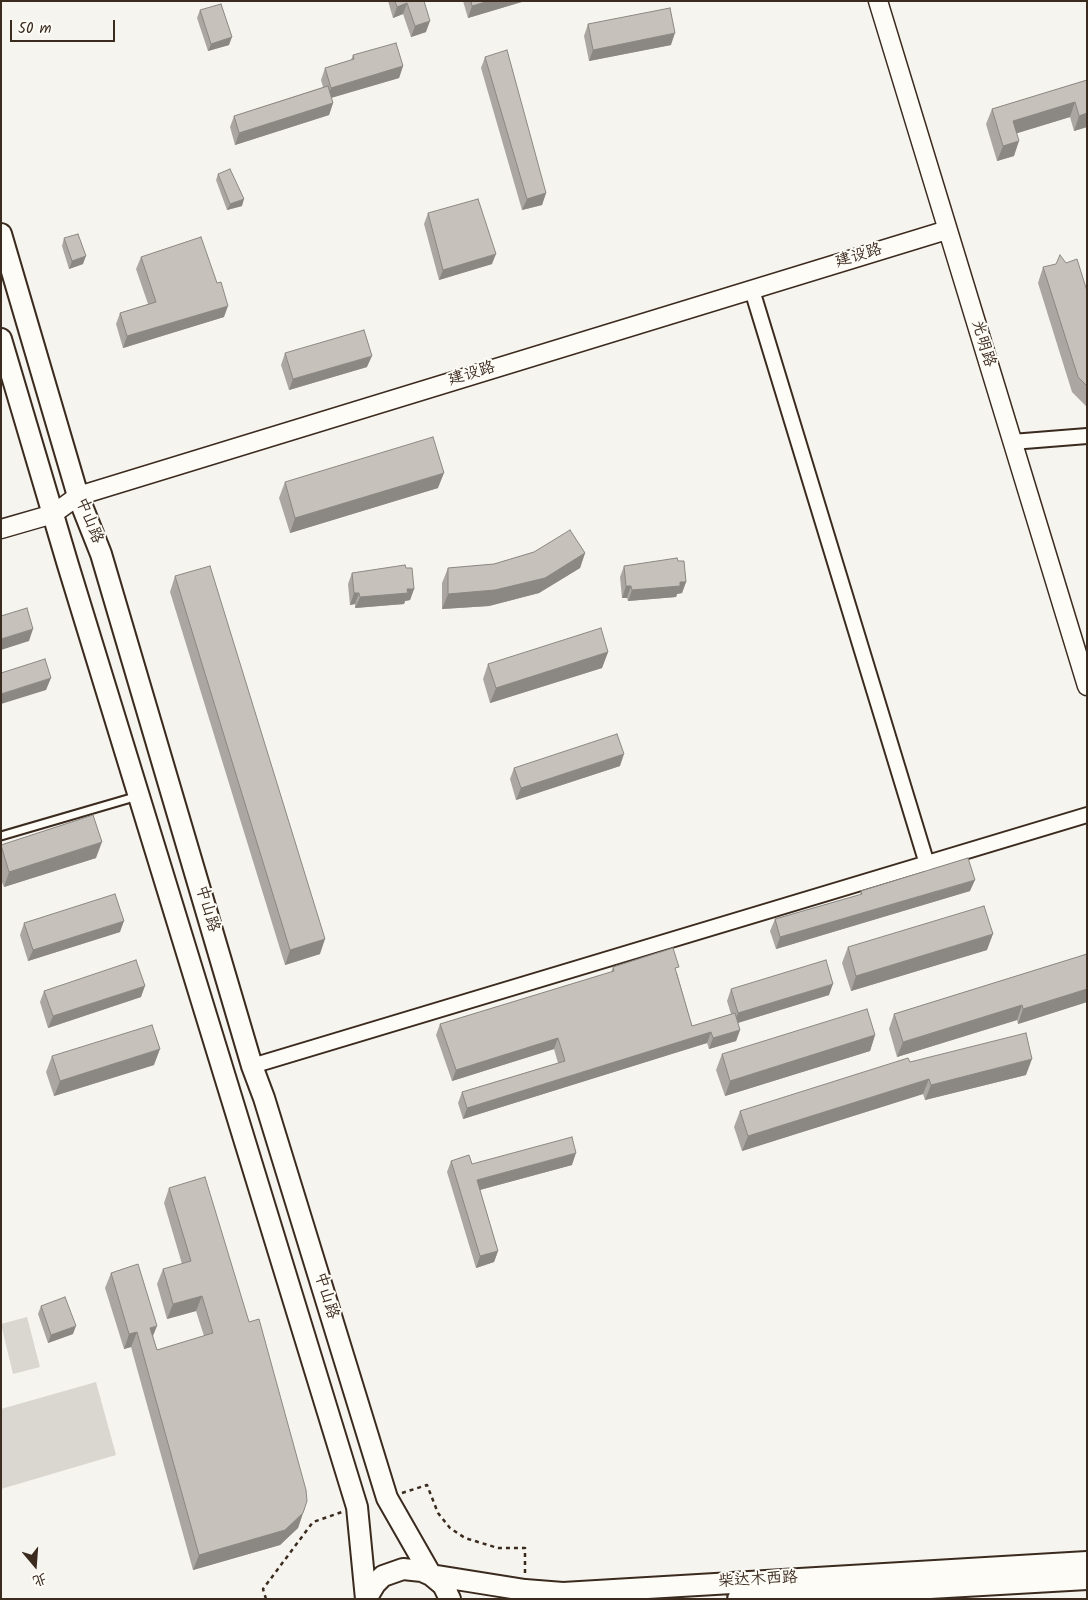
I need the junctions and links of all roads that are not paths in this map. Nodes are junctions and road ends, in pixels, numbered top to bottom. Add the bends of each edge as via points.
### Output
1 (878, 1) edge
2 (947, 230) junction
3 (1, 234) edge
4 (752, 290) junction
5 (1, 340) edge
6 (1087, 436) edge
7 (1012, 442) junction
8 (78, 496) junction
9 (52, 514) junction
10 (1, 529) edge
11 (1087, 686) edge
12 (139, 796) junction
13 (1087, 816) edge
14 (1, 836) edge
15 (927, 864) junction
16 (252, 1066) junction
17 (1087, 1562) edge
18 (431, 1575) junction
19 (1087, 1578) edge
20 (366, 1599) edge
21 (450, 1599) edge
22 (738, 1599) edge

1 - 2 street, 光明路
2 - 4 street, 建设路
2 - 7 street, 光明路
3 - 8 main road, 中山路
4 - 8 street, 建设路
4 - 15 street
5 - 9 main road, 中山路
6 - 7 street
7 - 11 street, 光明路
8 - 9 street, 建设路
8 - 16 main road, 中山路 via 101,554
9 - 10 street, 建设路
9 - 12 main road, 中山路
12 - 14 lane
12 - 20 main road, 中山路 via 357,1508
13 - 15 street
15 - 16 street
16 - 18 main road, 中山路 via 387,1498
17 - 18 main road, 柴达木西路 via 563,1593
18 - 20 main road, 柴达木西路 via 413,1569 395,1571 383,1576
18 - 21 main road, 中山路 via 443,1585
19 - 22 main road, 柴达木西路

